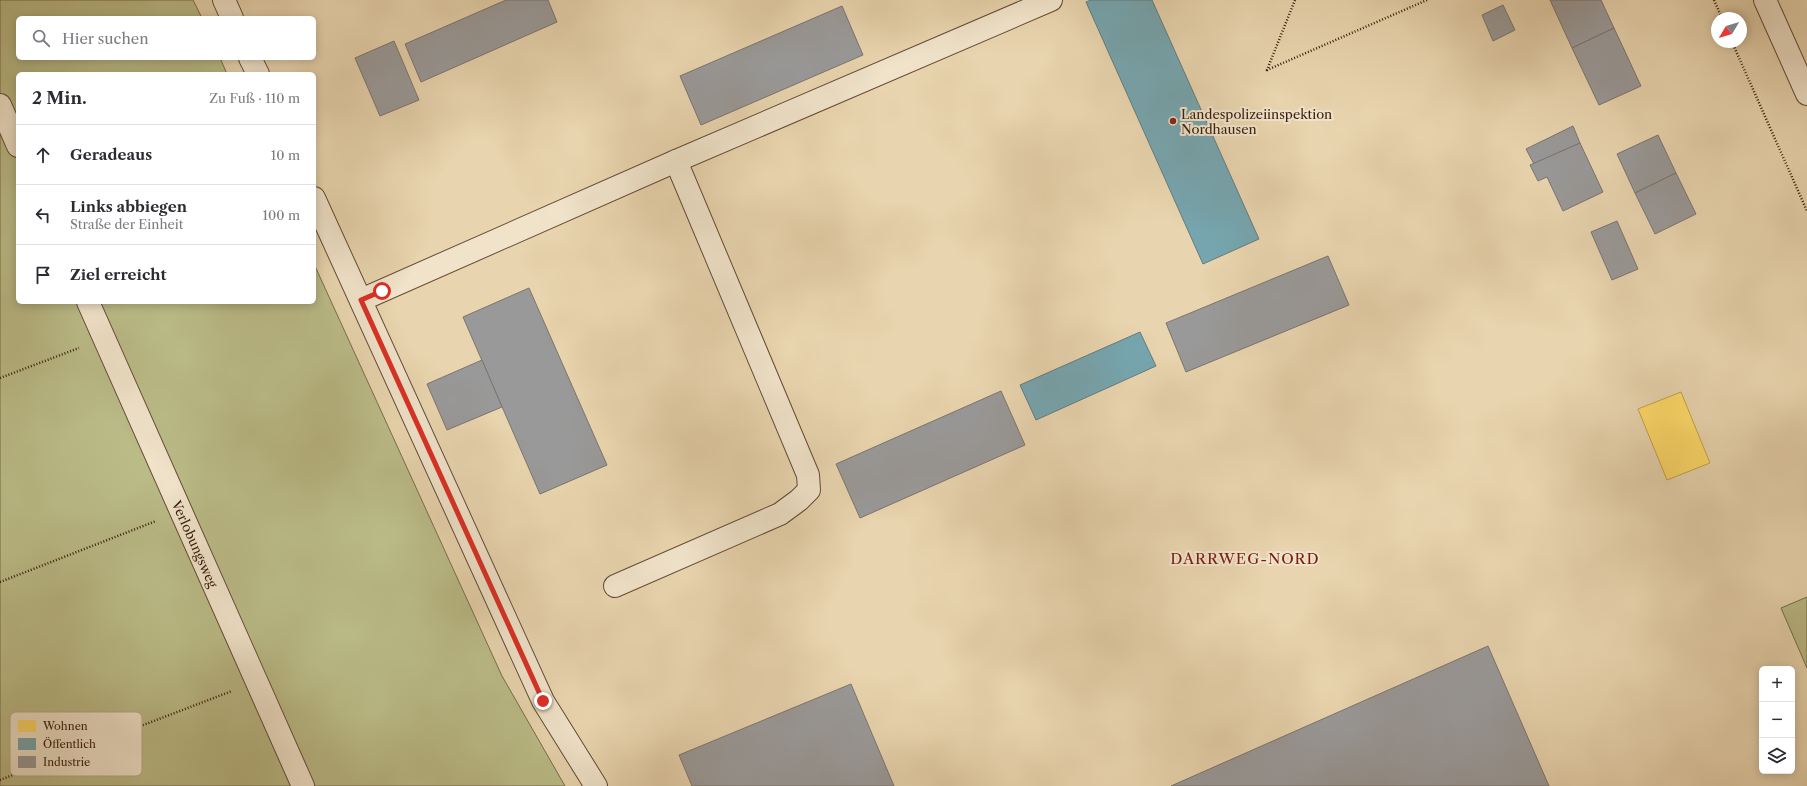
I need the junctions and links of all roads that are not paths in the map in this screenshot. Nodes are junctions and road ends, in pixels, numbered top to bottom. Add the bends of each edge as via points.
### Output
1 (224, 0) edge
2 (1051, 0) edge
3 (1765, 0) edge
4 (231, 16) edge
5 (251, 60) edge
6 (257, 72) edge
7 (1807, 94) edge
8 (0, 105) edge
9 (16, 141) edge
10 (676, 161) junction
11 (316, 202) edge
12 (361, 300) junction
13 (89, 304) edge
14 (615, 586) dead end
15 (303, 786) edge
16 (596, 786) edge

1 - 4 street
2 - 10 street
3 - 7 street
5 - 6 street
8 - 9 street
10 - 12 street
10 - 14 street via 808,475 809,490 780,514
11 - 12 street
12 - 16 street via 543,701
13 - 15 street, Verlobungsweg

